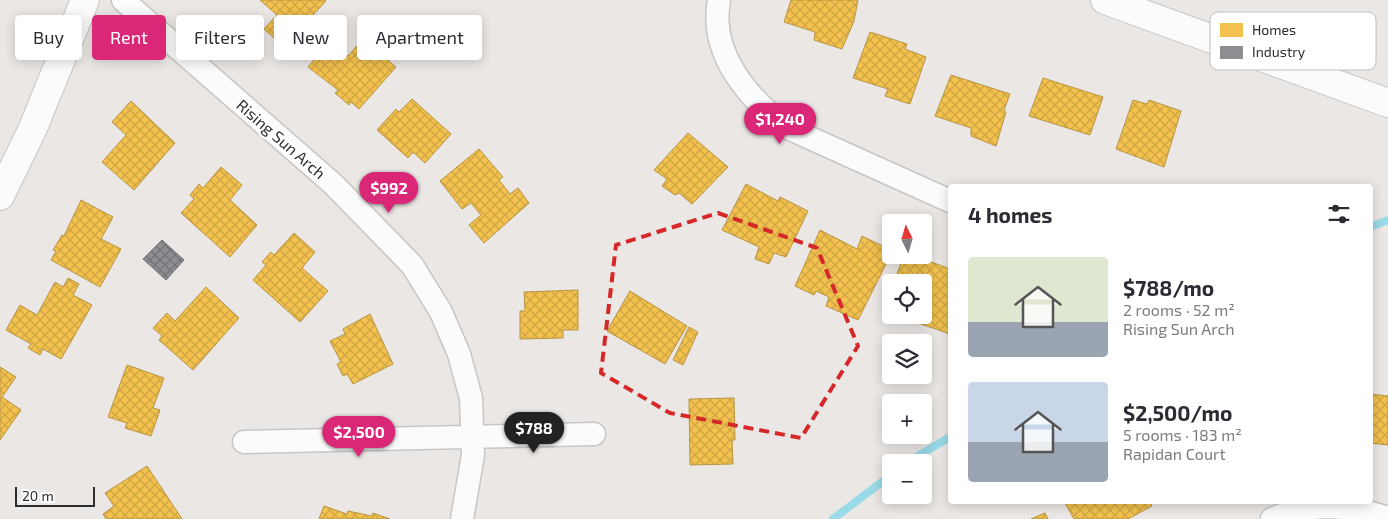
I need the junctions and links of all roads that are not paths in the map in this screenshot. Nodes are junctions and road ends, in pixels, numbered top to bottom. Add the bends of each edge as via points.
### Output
1 (85, 0) edge
2 (123, 0) edge
3 (719, 0) edge
4 (1105, 0) edge
5 (1210, 38) edge
6 (1297, 70) edge
7 (1388, 103) edge
8 (0, 196) edge
9 (948, 200) edge
10 (594, 434) dead end
11 (473, 437) junction
12 (244, 442) dead end
13 (1388, 518) edge
14 (462, 519) edge
15 (1272, 519) edge

1 - 8 street
2 - 11 street, Rising Sun Arch via 333,184 412,265 441,312 459,354 471,398
3 - 9 street via 719,34 728,62 745,90 766,112 788,128
4 - 5 street
6 - 7 street
10 - 11 street
11 - 12 street
11 - 14 street, Rising Sun Arch
13 - 15 street via 1340,507 1309,509

